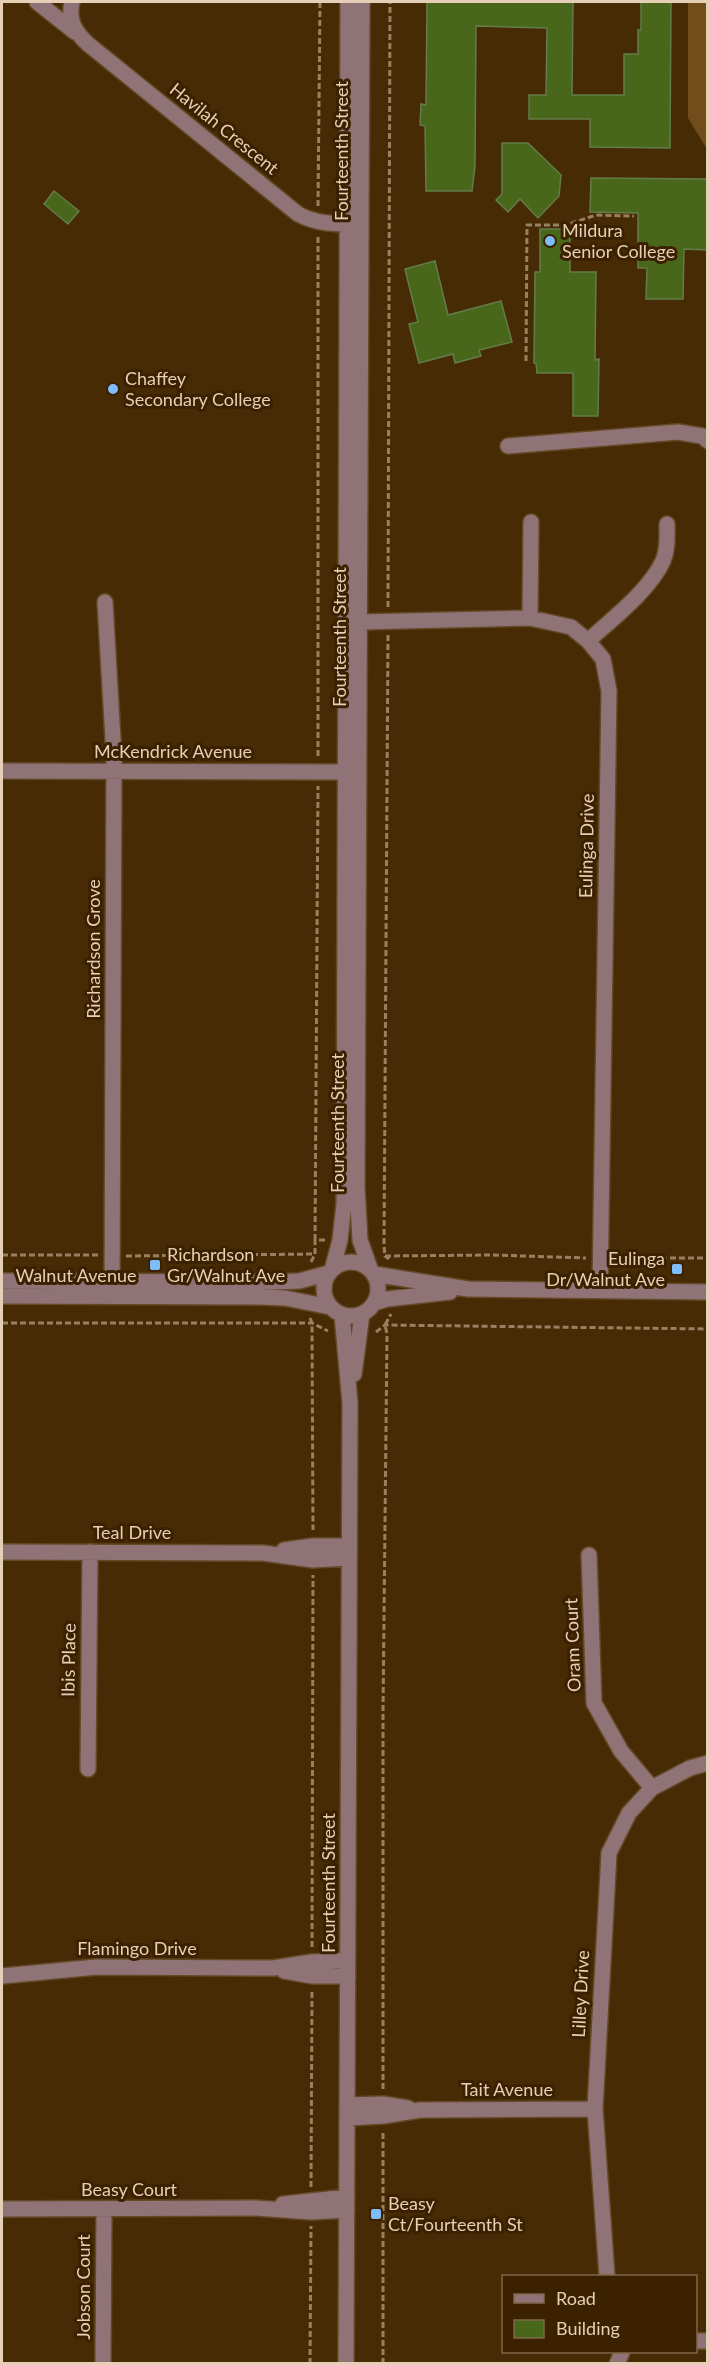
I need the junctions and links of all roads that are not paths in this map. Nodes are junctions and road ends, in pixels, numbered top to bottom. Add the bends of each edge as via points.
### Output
1 (37, 2) edge
2 (72, 2) edge
3 (348, 2) edge
4 (362, 2) edge
5 (75, 32) junction
6 (354, 224) junction
7 (706, 437) edge
8 (508, 446) dead end
9 (531, 522) dead end
10 (667, 524) dead end
11 (105, 602) dead end
12 (530, 618) junction
13 (360, 622) junction
14 (588, 641) junction
15 (2, 771) edge
16 (114, 772) junction
17 (344, 772) junction
18 (330, 1272) junction
19 (372, 1273) junction
20 (2, 1281) edge
21 (112, 1289) junction
22 (468, 1289) junction
23 (600, 1291) junction
24 (708, 1292) edge
25 (2, 1296) edge
26 (374, 1303) junction
27 (336, 1311) junction
28 (362, 1314) junction
29 (351, 1334) junction
30 (2, 1552) edge
31 (90, 1552) junction
32 (349, 1552) junction
33 (589, 1555) dead end
34 (708, 1763) edge
35 (88, 1769) dead end
36 (652, 1788) junction
37 (348, 1960) junction
38 (312, 1969) junction
39 (2, 1976) edge
40 (348, 1976) junction
41 (595, 2109) junction
42 (348, 2112) junction
43 (347, 2204) junction
44 (2, 2209) edge
45 (104, 2210) junction
46 (607, 2275) edge
47 (103, 2364) edge
48 (346, 2364) edge

1 - 5 street, Havilah Crescent
2 - 5 street via 70,14
3 - 6 street, Fourteenth Street
4 - 6 street, Fourteenth Street
5 - 6 street, Havilah Crescent via 298,214 318,222
6 - 13 street, Fourteenth Street
6 - 17 street, Fourteenth Street
7 - 8 street via 678,432
9 - 12 street
10 - 14 street via 668,545 652,577
11 - 16 street, Richardson Grove
12 - 13 street, Eulinga Drive
12 - 14 street, Eulinga Drive via 571,627
13 - 19 street, Fourteenth Street via 357,1176 360,1240
14 - 23 street, Eulinga Drive via 603,659 609,691
15 - 16 street, McKendrick Avenue
16 - 17 street, McKendrick Avenue
16 - 21 street, Richardson Grove
17 - 18 street, Fourteenth Street via 344,1204
18 - 19 street via 339,1265 356,1263
18 - 21 street, Walnut Avenue via 299,1281
18 - 27 street via 324,1290
19 - 22 street
19 - 26 street via 378,1289
20 - 21 street, Walnut Avenue
21 - 25 street, Walnut Avenue
21 - 27 street, Walnut Avenue via 285,1298
22 - 23 street
22 - 26 street
23 - 24 street
26 - 28 street
27 - 28 street
27 - 29 street, Fourteenth Street
28 - 29 street, Fourteenth Street
29 - 32 street, Fourteenth Street
30 - 31 street, Teal Drive
31 - 32 street, Teal Drive
31 - 35 street, Ibis Place
32 - 37 street, Fourteenth Street
33 - 36 street, Oram Court via 594,1703 621,1750
34 - 36 street, Lilley Drive
36 - 41 street, Lilley Drive via 629,1813 609,1853
37 - 38 street, Flamingo Drive
37 - 40 street, Fourteenth Street
38 - 39 street, Flamingo Drive via 97,1967
38 - 40 street, Flamingo Drive
40 - 42 street, Fourteenth Street
41 - 42 street, Tait Avenue
41 - 46 street, Lilley Drive
42 - 43 street, Fourteenth Street
43 - 45 street, Beasy Court
43 - 48 street, Fourteenth Street
44 - 45 street, Beasy Court
45 - 47 street, Jobson Court

